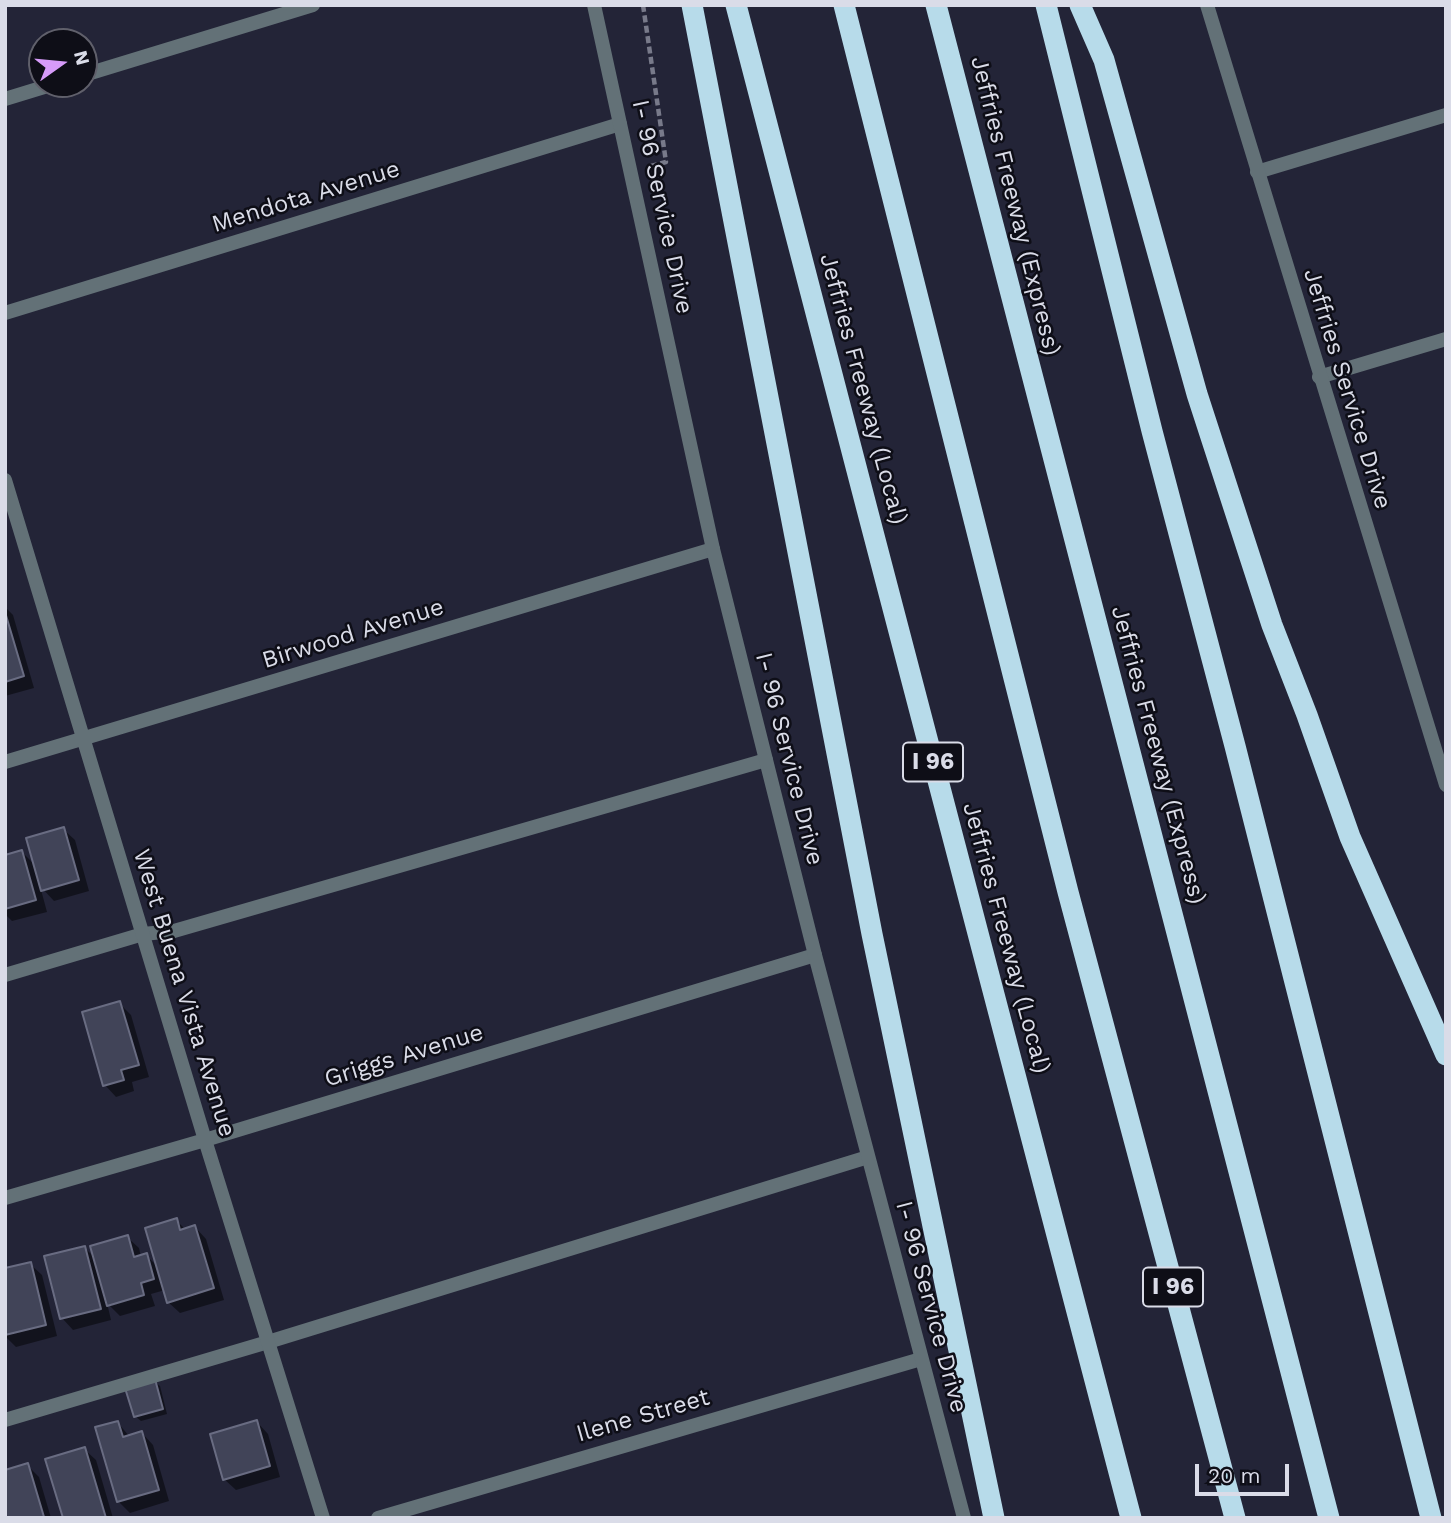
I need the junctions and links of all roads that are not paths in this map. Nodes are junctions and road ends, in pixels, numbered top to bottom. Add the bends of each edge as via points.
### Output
1 (313, 5) edge
2 (594, 5) edge
3 (692, 5) edge
4 (737, 5) edge
5 (844, 5) edge
6 (936, 5) edge
7 (1046, 5) edge
8 (1080, 5) edge
9 (1207, 5) edge
10 (98, 71) edge
11 (28, 92) edge
12 (5, 99) edge
13 (1446, 115) edge
14 (620, 124) junction
15 (1257, 172) junction
16 (5, 313) edge
17 (1446, 339) edge
18 (1320, 377) junction
19 (5, 480) edge
20 (713, 549) junction
21 (84, 737) junction
22 (766, 760) junction
23 (5, 762) edge
24 (1445, 778) edge
25 (143, 934) junction
26 (815, 955) junction
27 (5, 975) edge
28 (1446, 1055) edge
29 (205, 1140) junction
30 (868, 1157) junction
31 (5, 1198) edge
32 (268, 1342) junction
33 (921, 1359) junction
34 (5, 1420) edge
35 (323, 1518) edge
36 (378, 1518) edge
37 (964, 1518) edge
38 (994, 1518) edge
39 (1131, 1518) edge
40 (1235, 1518) edge
41 (1329, 1518) edge
42 (1431, 1518) edge

1 - 10 street
2 - 14 street, I- 96 Service Drive
3 - 38 highway via 872,934
4 - 39 highway, Jeffries Freeway (Local) / I 96
5 - 40 highway, I 96 via 1068,892
6 - 41 highway, Jeffries Freeway (Express)
7 - 42 highway
8 - 28 highway via 1104,60 1197,394 1272,625 1350,837
9 - 15 street, Jeffries Service Drive
11 - 12 street
13 - 15 street
14 - 16 street, Mendota Avenue
14 - 20 street, I- 96 Service Drive
15 - 18 street, Jeffries Service Drive
17 - 18 street
18 - 24 street, Jeffries Service Drive
19 - 21 street, West Buena Vista Avenue
20 - 21 street, Birwood Avenue
20 - 22 street, I- 96 Service Drive
21 - 23 street, Birwood Avenue
21 - 25 street, West Buena Vista Avenue
22 - 25 street via 174,931
22 - 26 street, I- 96 Service Drive
25 - 27 street
25 - 29 street, West Buena Vista Avenue
26 - 29 street, Griggs Avenue
26 - 30 street, I- 96 Service Drive
29 - 31 street, Griggs Avenue
29 - 32 street, West Buena Vista Avenue
30 - 32 street
30 - 33 street, I- 96 Service Drive
32 - 34 street
32 - 35 street, West Buena Vista Avenue
33 - 36 street, Ilene Street
33 - 37 street, I- 96 Service Drive

